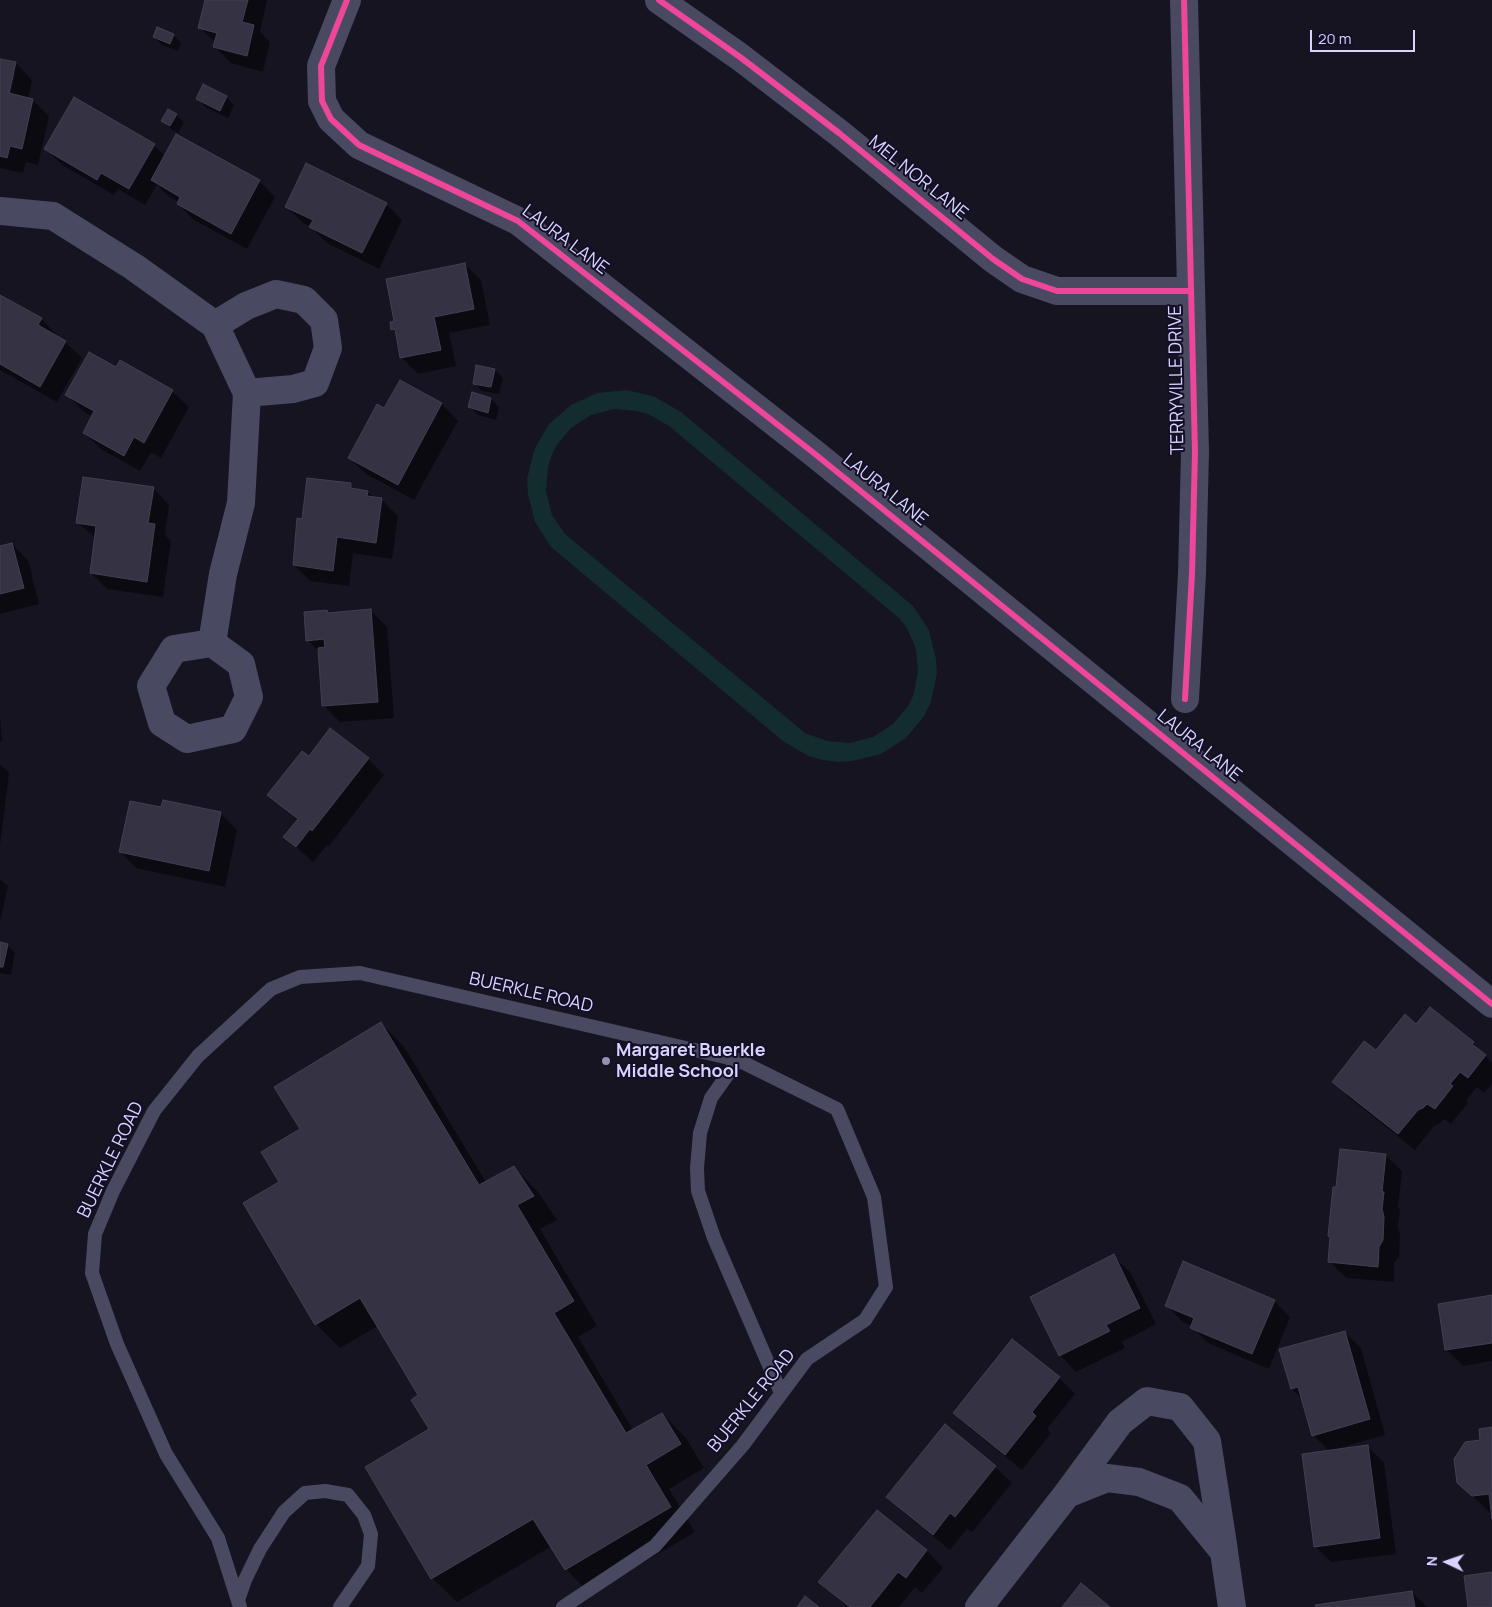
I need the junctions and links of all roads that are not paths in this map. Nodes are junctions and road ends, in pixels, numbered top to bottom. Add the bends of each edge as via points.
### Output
1 (347, 0) edge
2 (658, 0) edge
3 (1184, 0) edge
4 (0, 211) edge
5 (1190, 291) junction
6 (215, 325) junction
7 (247, 393) junction
8 (212, 643) dead end
9 (1185, 699) dead end
10 (1492, 1004) edge
11 (738, 1060) junction
12 (781, 1393) junction
13 (1067, 1494) junction
14 (1224, 1552) junction
15 (239, 1604) edge
16 (340, 1607) edge
17 (563, 1607) edge
18 (979, 1607) edge
19 (1232, 1607) edge

1 - 10 street, LAURA LANE via 321,66 322,101 331,119 359,145 518,221 815,454
2 - 5 street, MEL NOR LANE via 740,57 1022,279 1057,291
3 - 5 street, TERRYVILLE DRIVE
4 - 6 street via 53,216 134,267
5 - 9 street, TERRYVILLE DRIVE via 1194,452
6 - 7 street
6 - 7 street via 246,306 276,294 304,300 324,320 328,348 315,383 294,389
7 - 8 street via 241,503 223,574
11 - 12 lane via 711,1098 700,1133 698,1191 718,1247
11 - 12 lane, BUERKLE ROAD via 837,1109 874,1197 886,1287 865,1320 807,1359
11 - 15 lane, BUERKLE ROAD via 360,973 300,978 271,989 198,1056 154,1111 113,1191 95,1234 92,1273 117,1344 166,1454 218,1538
12 - 17 lane, BUERKLE ROAD via 655,1546
13 - 14 street via 1107,1478 1139,1482 1180,1498
13 - 14 street via 1120,1422 1146,1401 1180,1407 1207,1441
13 - 18 street
14 - 19 street
15 - 16 lane via 245,1580 260,1549 284,1512 305,1493 324,1491 348,1494 364,1514 371,1534 368,1566

